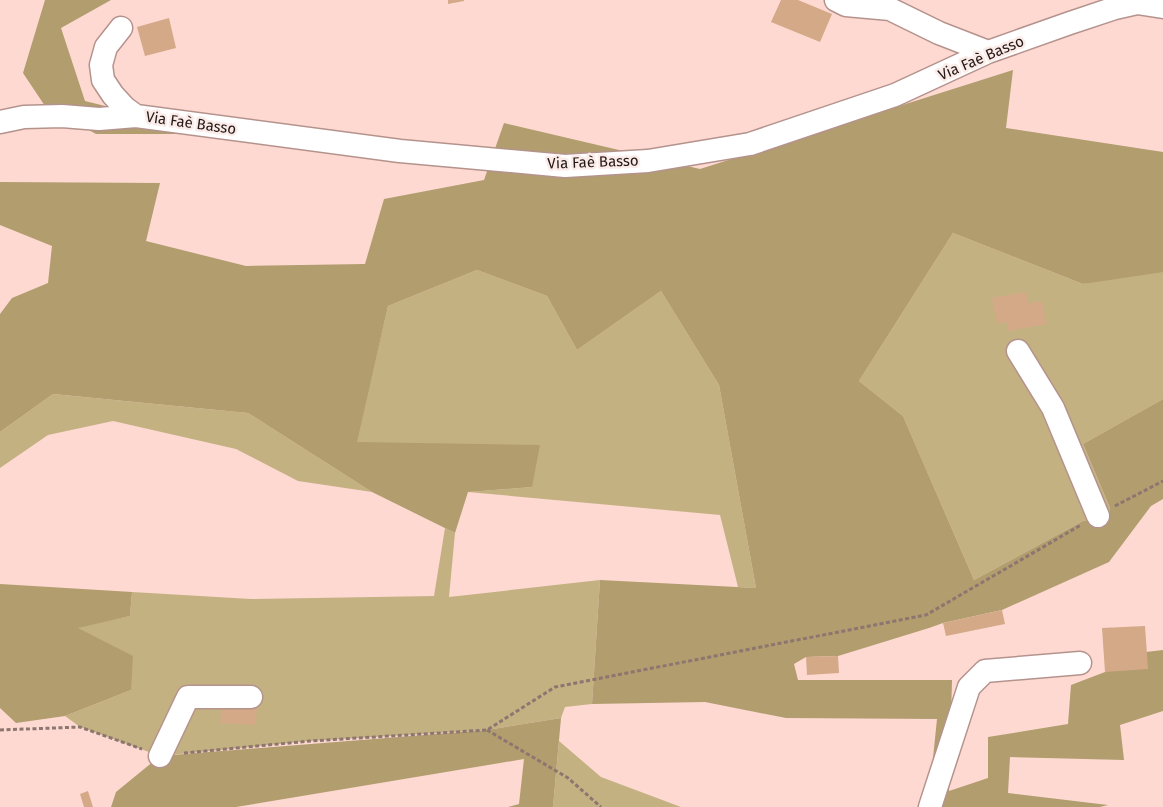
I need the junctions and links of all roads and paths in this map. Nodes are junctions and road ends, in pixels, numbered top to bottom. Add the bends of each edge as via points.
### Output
1 (836, 0) edge
2 (1135, 2) edge
3 (1163, 7) edge
4 (121, 28) dead end
5 (988, 52) junction
6 (136, 116) junction
7 (0, 122) edge
8 (1018, 351) dead end
9 (1163, 481) edge
10 (1098, 516) junction
11 (1080, 663) dead end
12 (251, 696) dead end
13 (0, 730) edge
14 (487, 730) junction
15 (160, 756) junction
16 (601, 807) edge
17 (930, 807) edge

1 - 5 street via 846,5 890,9 939,34
2 - 3 street, Via Faè Basso
2 - 5 street, Via Faè Basso
4 - 6 street via 106,47 101,65 103,80 113,95
5 - 6 street, Via Faè Basso via 895,96 750,144 639,161 565,166 400,151
6 - 7 street, Via Faè Basso via 99,119 24,117
8 - 10 street via 1053,408
9 - 10 path
10 - 14 path via 926,615 555,687
11 - 17 street via 984,671 970,687
12 - 15 street via 188,697
13 - 15 path via 80,727
14 - 15 path
14 - 16 path via 568,778

